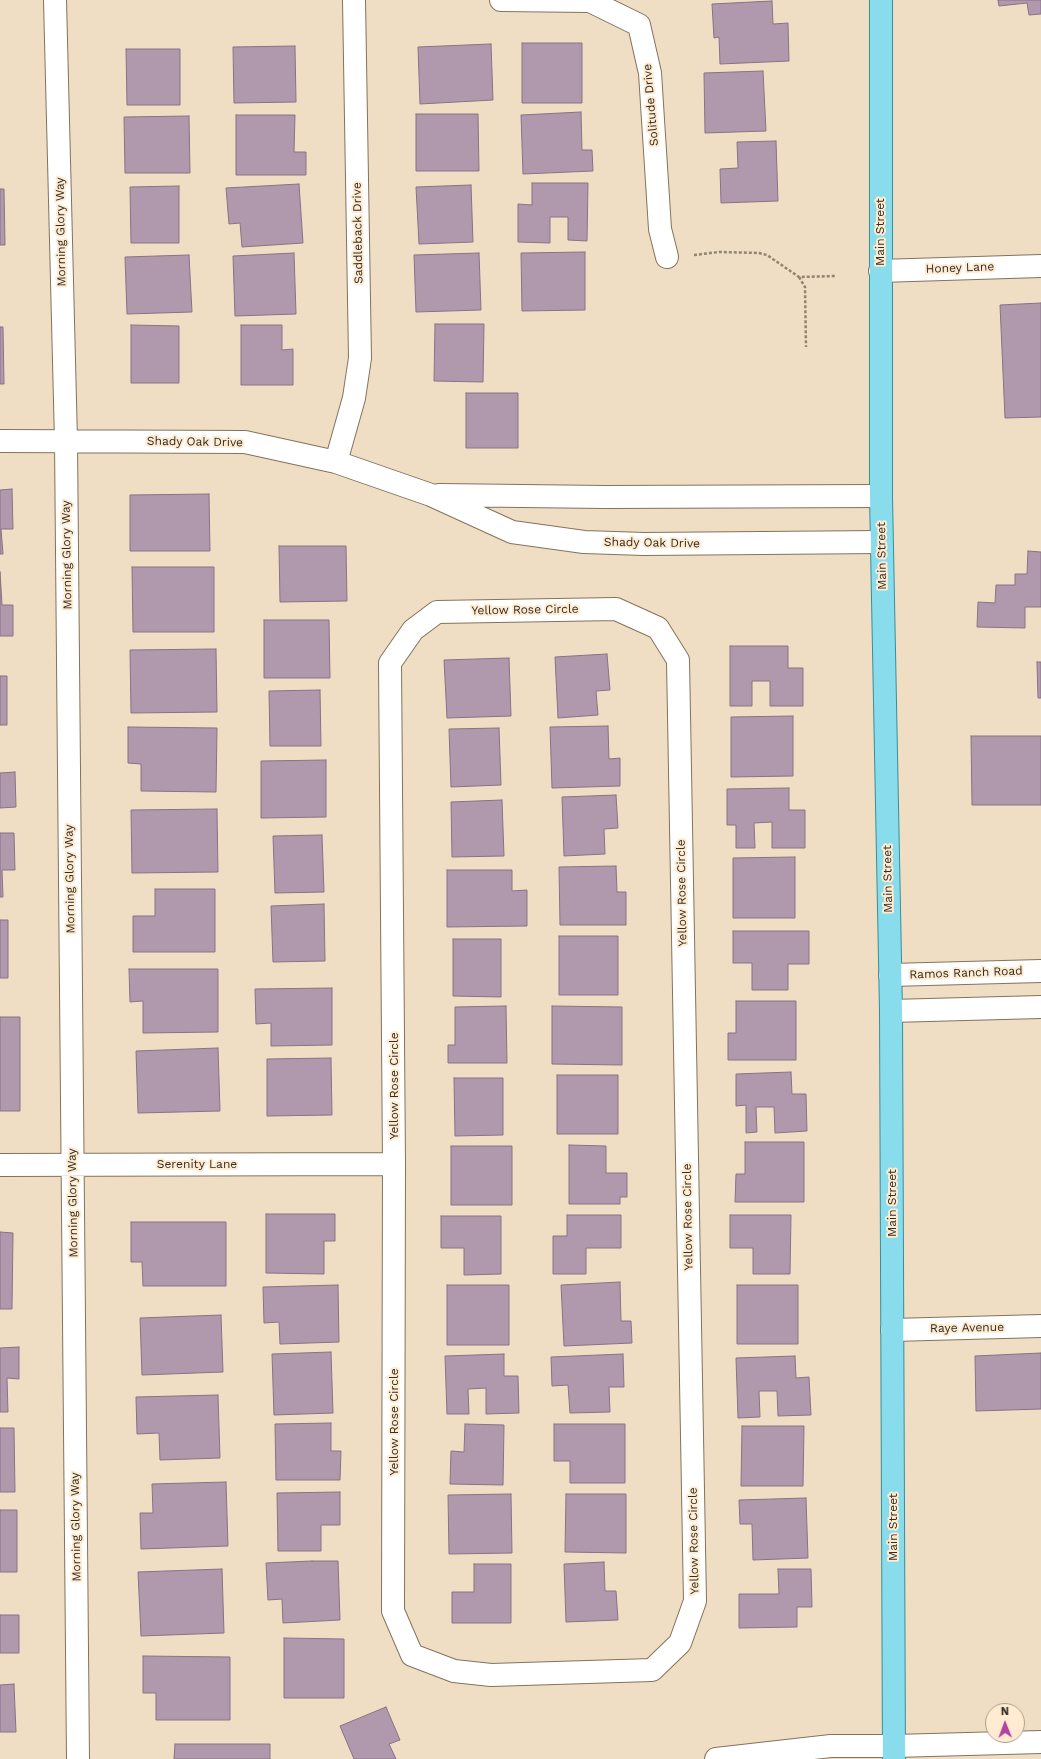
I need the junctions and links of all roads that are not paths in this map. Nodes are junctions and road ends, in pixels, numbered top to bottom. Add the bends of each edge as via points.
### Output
1 (55, 0) edge
2 (354, 0) edge
3 (501, 0) edge
4 (881, 0) edge
5 (667, 257) road end
6 (1041, 266) edge
7 (880, 270) junction
8 (0, 441) edge
9 (66, 441) junction
10 (336, 462) junction
11 (432, 495) junction
12 (881, 496) junction
13 (882, 542) junction
14 (1041, 971) edge
15 (890, 975) junction
16 (1041, 1007) edge
17 (891, 1011) junction
18 (394, 1164) junction
19 (73, 1165) junction
20 (0, 1166) edge
21 (1041, 1326) edge
22 (892, 1330) junction
23 (1041, 1742) edge
24 (894, 1752) edge
25 (78, 1759) edge
26 (716, 1759) edge

1 - 9 street, Morning Glory Way
2 - 10 street, Saddleback Drive via 360,358 354,398
3 - 5 street, Solitude Drive via 590,1 639,25 650,73 660,229
4 - 7 main road, Main Street
6 - 7 street, Honey Lane
7 - 12 main road, Main Street
8 - 9 street, Shady Oak Drive
9 - 10 street, Shady Oak Drive via 245,442
9 - 19 street, Morning Glory Way
10 - 11 street, Shady Oak Drive
11 - 12 street, Shady Oak Drive
11 - 13 street, Shady Oak Drive via 512,532 584,542
12 - 13 main road, Main Street
13 - 15 main road, Main Street
14 - 15 street, Ramos Ranch Road
15 - 17 main road, Main Street
16 - 17 street
17 - 22 main road, Main Street
18 - 18 street, Yellow Rose Circle via 393,1611 412,1655 454,1672 491,1675 652,1670 680,1643 695,1601 678,660 658,628 616,609 437,612 413,630 390,663
18 - 19 street, Serenity Lane
19 - 20 street, Serenity Lane
19 - 25 street, Morning Glory Way
21 - 22 street, Raye Avenue
22 - 24 main road, Main Street
23 - 24 street
24 - 26 street via 831,1746

